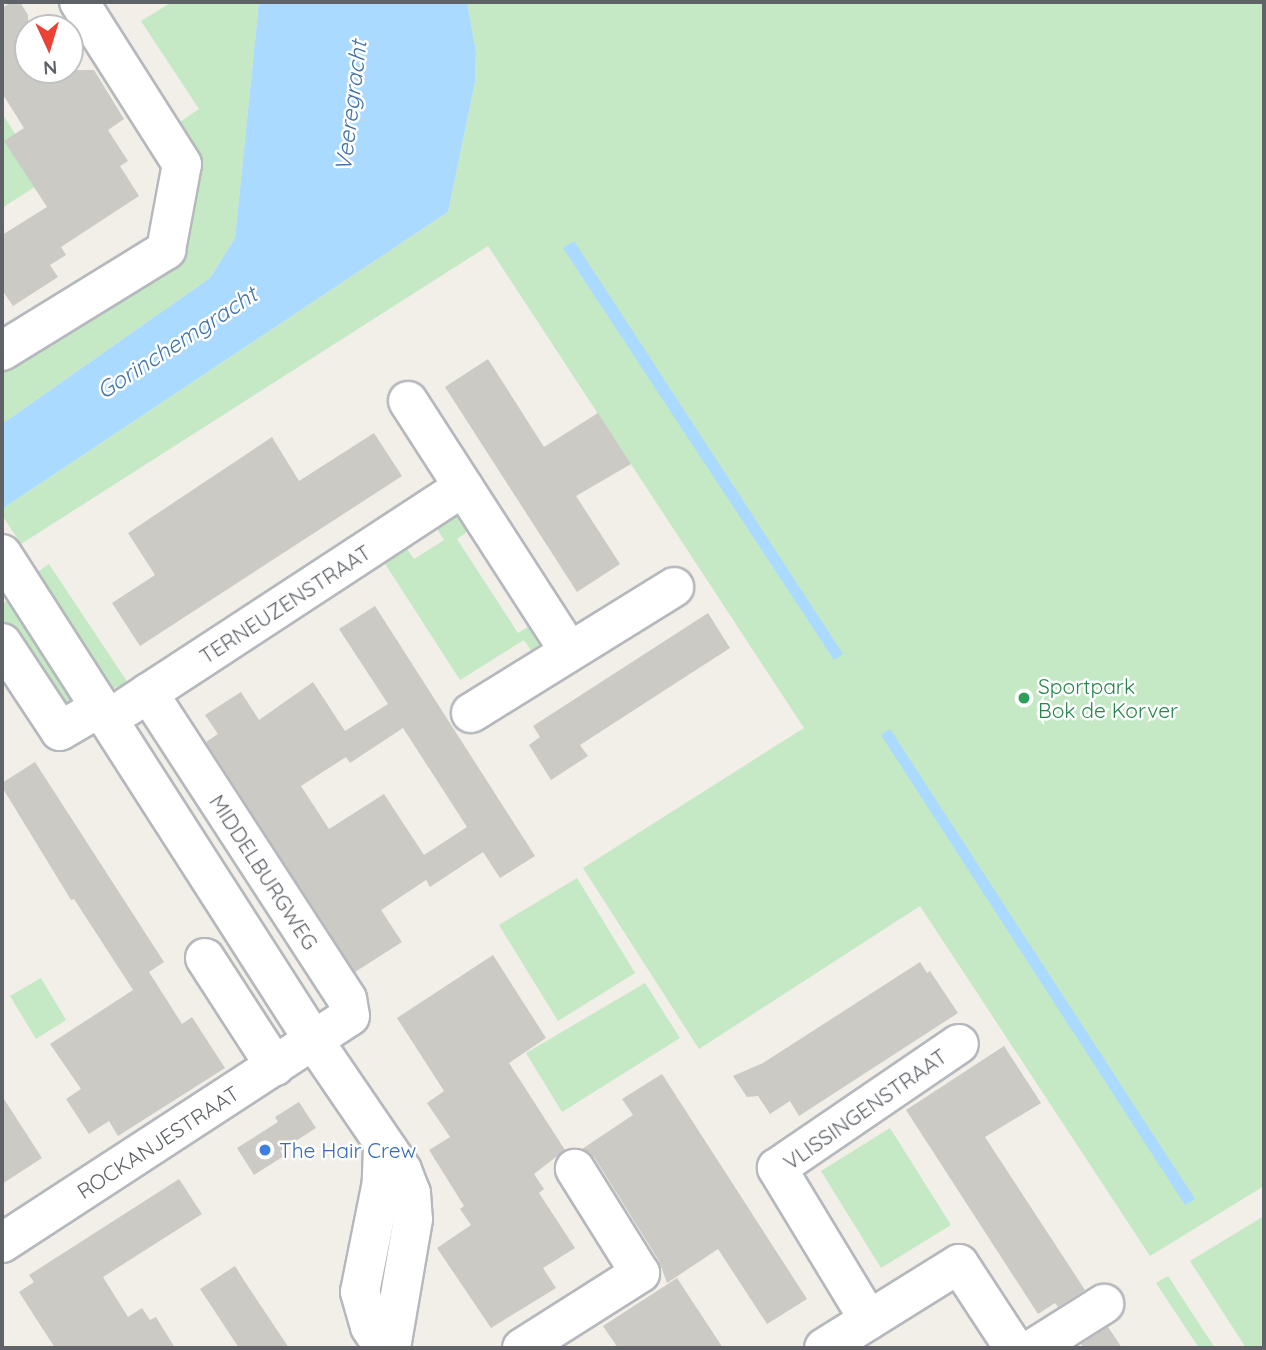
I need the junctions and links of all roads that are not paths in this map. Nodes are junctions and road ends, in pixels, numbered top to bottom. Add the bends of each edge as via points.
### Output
1 (79, 2) edge
2 (2, 351) edge
3 (408, 401) dead end
4 (463, 487) junction
5 (2, 554) edge
6 (674, 587) dead end
7 (2, 643) edge
8 (569, 651) junction
9 (148, 693) junction
10 (471, 713) dead end
11 (103, 714) junction
12 (205, 958) dead end
13 (314, 1041) junction
14 (959, 1044) dead end
15 (275, 1066) junction
16 (383, 1146) junction
17 (575, 1169) dead end
18 (2, 1243) edge
19 (1104, 1304) dead end
20 (869, 1320) junction
21 (384, 1348) edge
22 (391, 1348) edge
23 (522, 1348) edge
24 (824, 1348) edge
25 (1014, 1348) edge
26 (1034, 1348) edge

1 - 2 street via 182,164 166,250
3 - 4 street
4 - 8 street
4 - 9 street, TERNEUZENSTRAAT
5 - 11 street
6 - 8 street
7 - 11 street via 60,731
8 - 10 street
9 - 11 street, TERNEUZENSTRAAT
9 - 13 street, MIDDELBURGWEG via 347,999 350,1016
11 - 13 street
12 - 15 street
13 - 15 street, ROCKANJESTRAAT
13 - 16 street
14 - 20 street, VLISSINGENSTRAAT via 777,1168
15 - 18 street, ROCKANJESTRAAT
16 - 21 street via 382,1182 360,1292 370,1327
16 - 22 street via 402,1170 411,1194 413,1219
17 - 23 street via 640,1273
19 - 26 street
20 - 24 street
20 - 25 street via 958,1264

